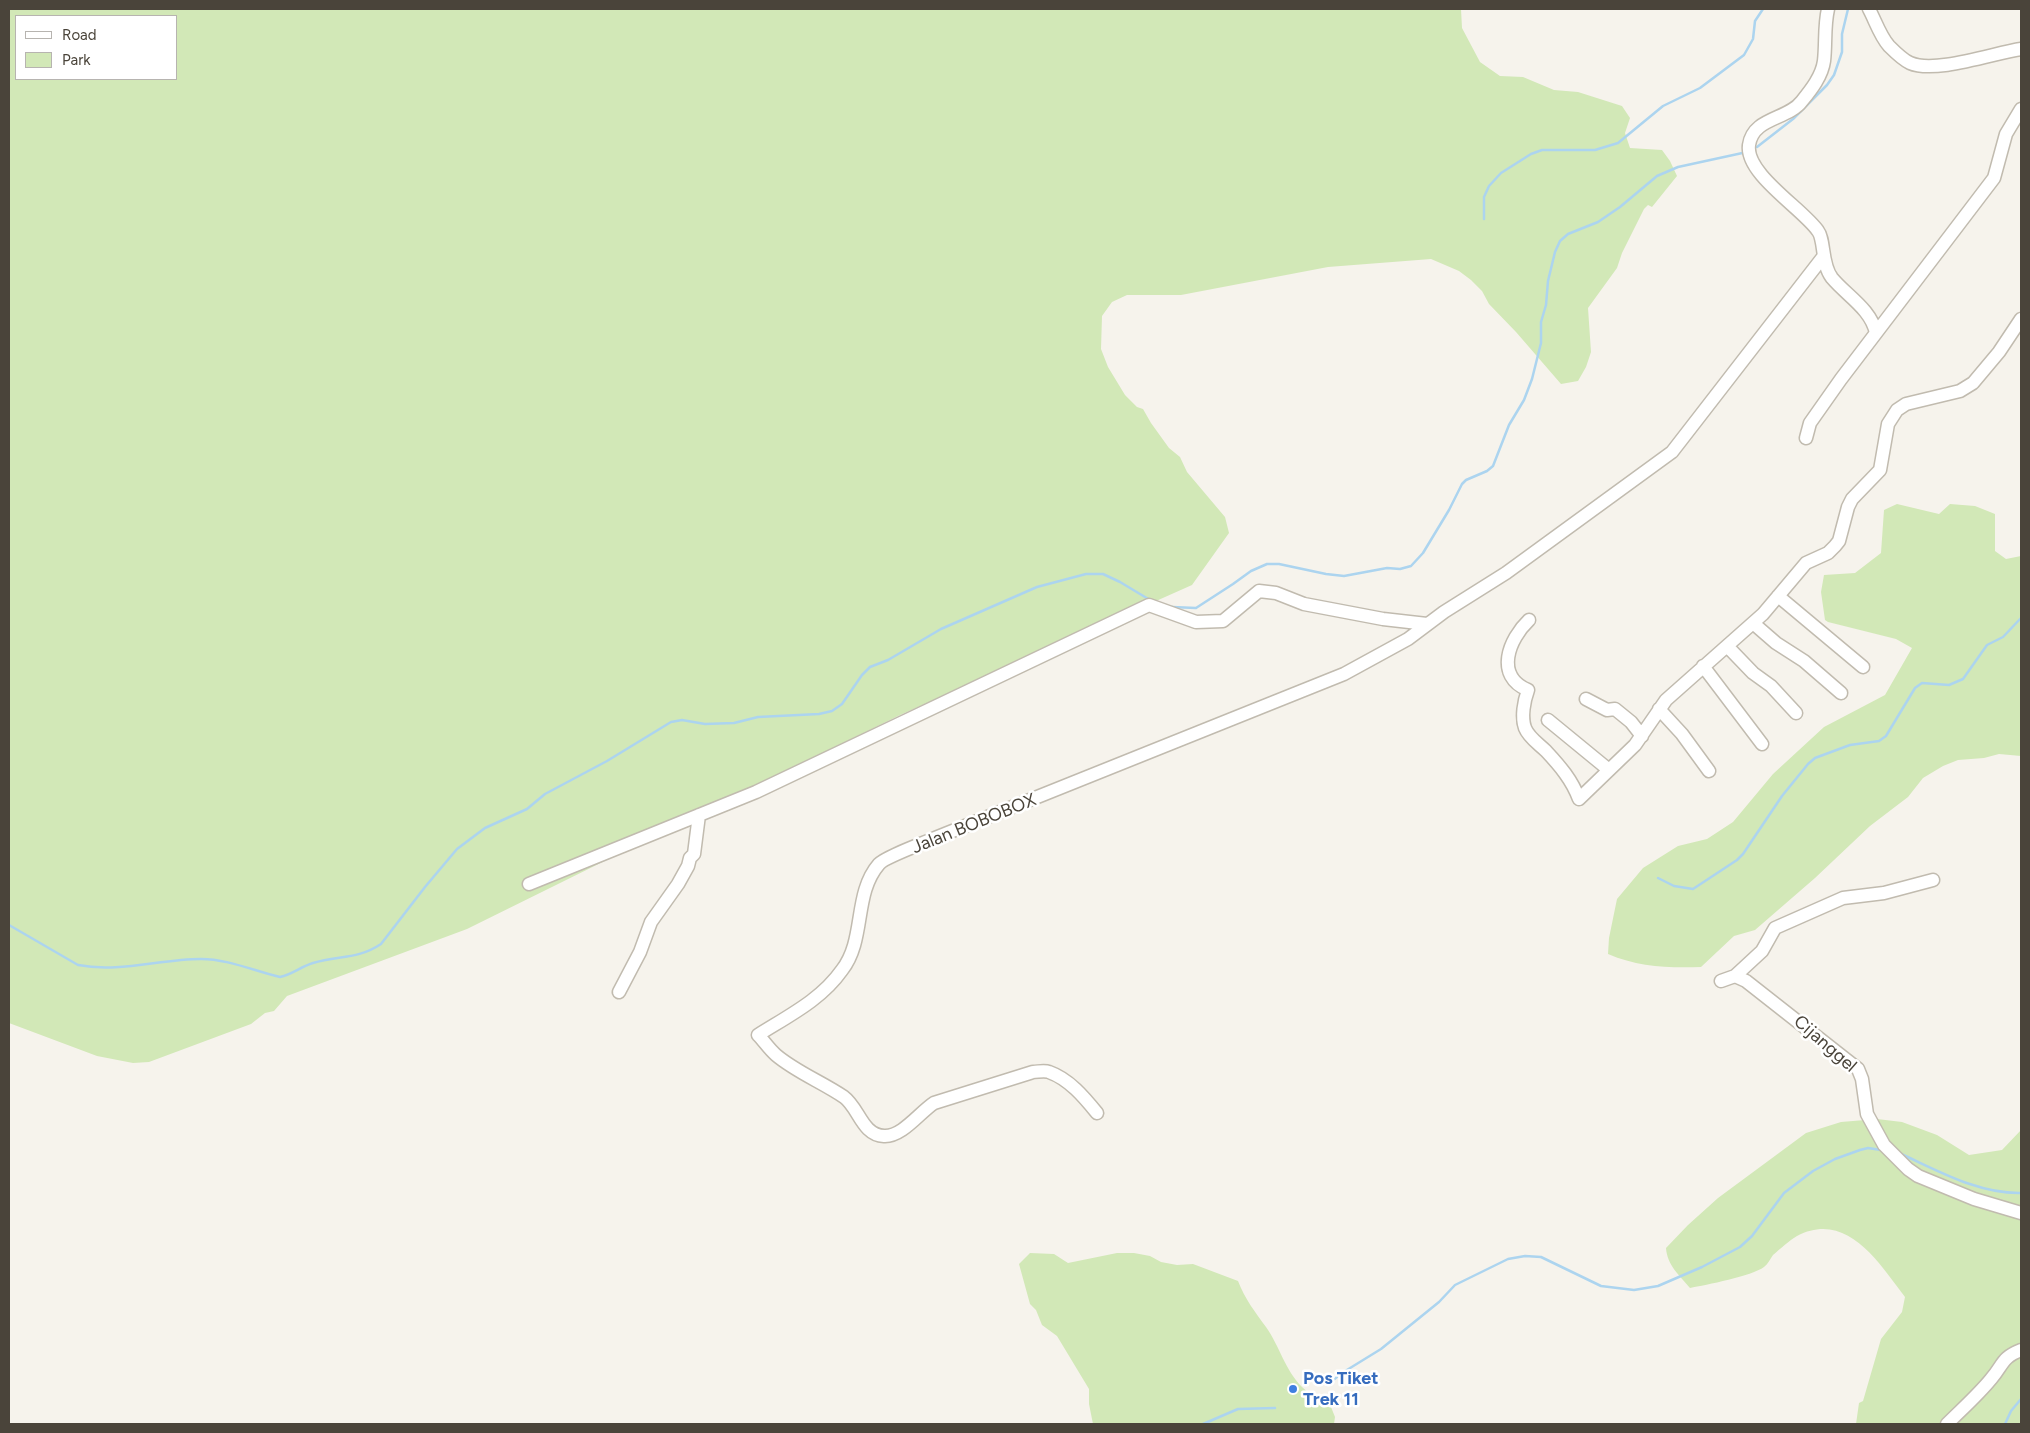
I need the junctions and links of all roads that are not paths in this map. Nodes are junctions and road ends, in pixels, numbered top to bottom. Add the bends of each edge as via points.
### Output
1 (1828, 9) edge
2 (1868, 9) edge
3 (2021, 49) edge
4 (2021, 109) edge
5 (1823, 257) junction
6 (2021, 319) edge
7 (1876, 333) junction
8 (1806, 438) dead end
9 (1776, 599) junction
10 (1529, 620) dead end
11 (1753, 623) junction
12 (1427, 624) junction
13 (1727, 646) junction
14 (1703, 666) junction
15 (1863, 668) dead end
16 (1841, 693) dead end
17 (1586, 699) dead end
18 (1659, 709) junction
19 (1796, 713) dead end
20 (1548, 720) dead end
21 (1642, 736) junction
22 (1762, 744) dead end
23 (1609, 770) junction
24 (1709, 771) dead end
25 (699, 815) junction
26 (1933, 880) dead end
27 (528, 884) dead end
28 (1735, 976) junction
29 (1721, 981) dead end
30 (619, 992) dead end
31 (1097, 1113) dead end
32 (2021, 1213) edge
33 (2021, 1350) edge
34 (1947, 1424) edge

1 - 5 street via 1824,62 1816,81 1796,108 1757,127 1749,144 1750,156 1760,173 1819,232
2 - 3 street via 1888,45 1909,63 1970,62
4 - 7 street via 2006,134 1994,178
5 - 7 street via 1830,276 1870,315
5 - 12 street, Jalan BOBOBOX via 1672,452 1506,573
6 - 9 street via 1973,383 1960,391 1906,404 1897,410 1888,424 1880,470 1852,499 1839,540 1828,553 1806,563
7 - 8 street via 1810,423
9 - 11 street
9 - 15 street
10 - 23 street via 1512,641 1508,659 1512,677 1519,686 1528,690 1524,704 1525,727 1568,777 1579,799
11 - 13 street
11 - 16 street
12 - 25 street via 1304,604 1276,593 1259,591 1223,621 1196,622 1149,606 756,792
12 - 31 street, Jalan BOBOBOX via 1408,639 1344,674 934,838 880,863 864,891 854,950 843,970 820,996 758,1034 781,1059 845,1098 860,1122 875,1134 884,1136 899,1132 934,1103 1033,1072 1047,1071 1062,1079
13 - 14 street
13 - 19 street
14 - 18 street
14 - 22 street
17 - 21 street via 1608,710 1614,709
18 - 21 street
18 - 24 street
20 - 23 street
21 - 23 street
25 - 27 street
25 - 30 street via 694,854 651,922
26 - 28 street via 1884,893 1843,898 1775,928 1762,950
28 - 29 street
28 - 32 street, Cijanggel via 1786,1010 1858,1069 1867,1114 1884,1145 1908,1169 1974,1199
33 - 34 street via 2004,1360 1992,1378

